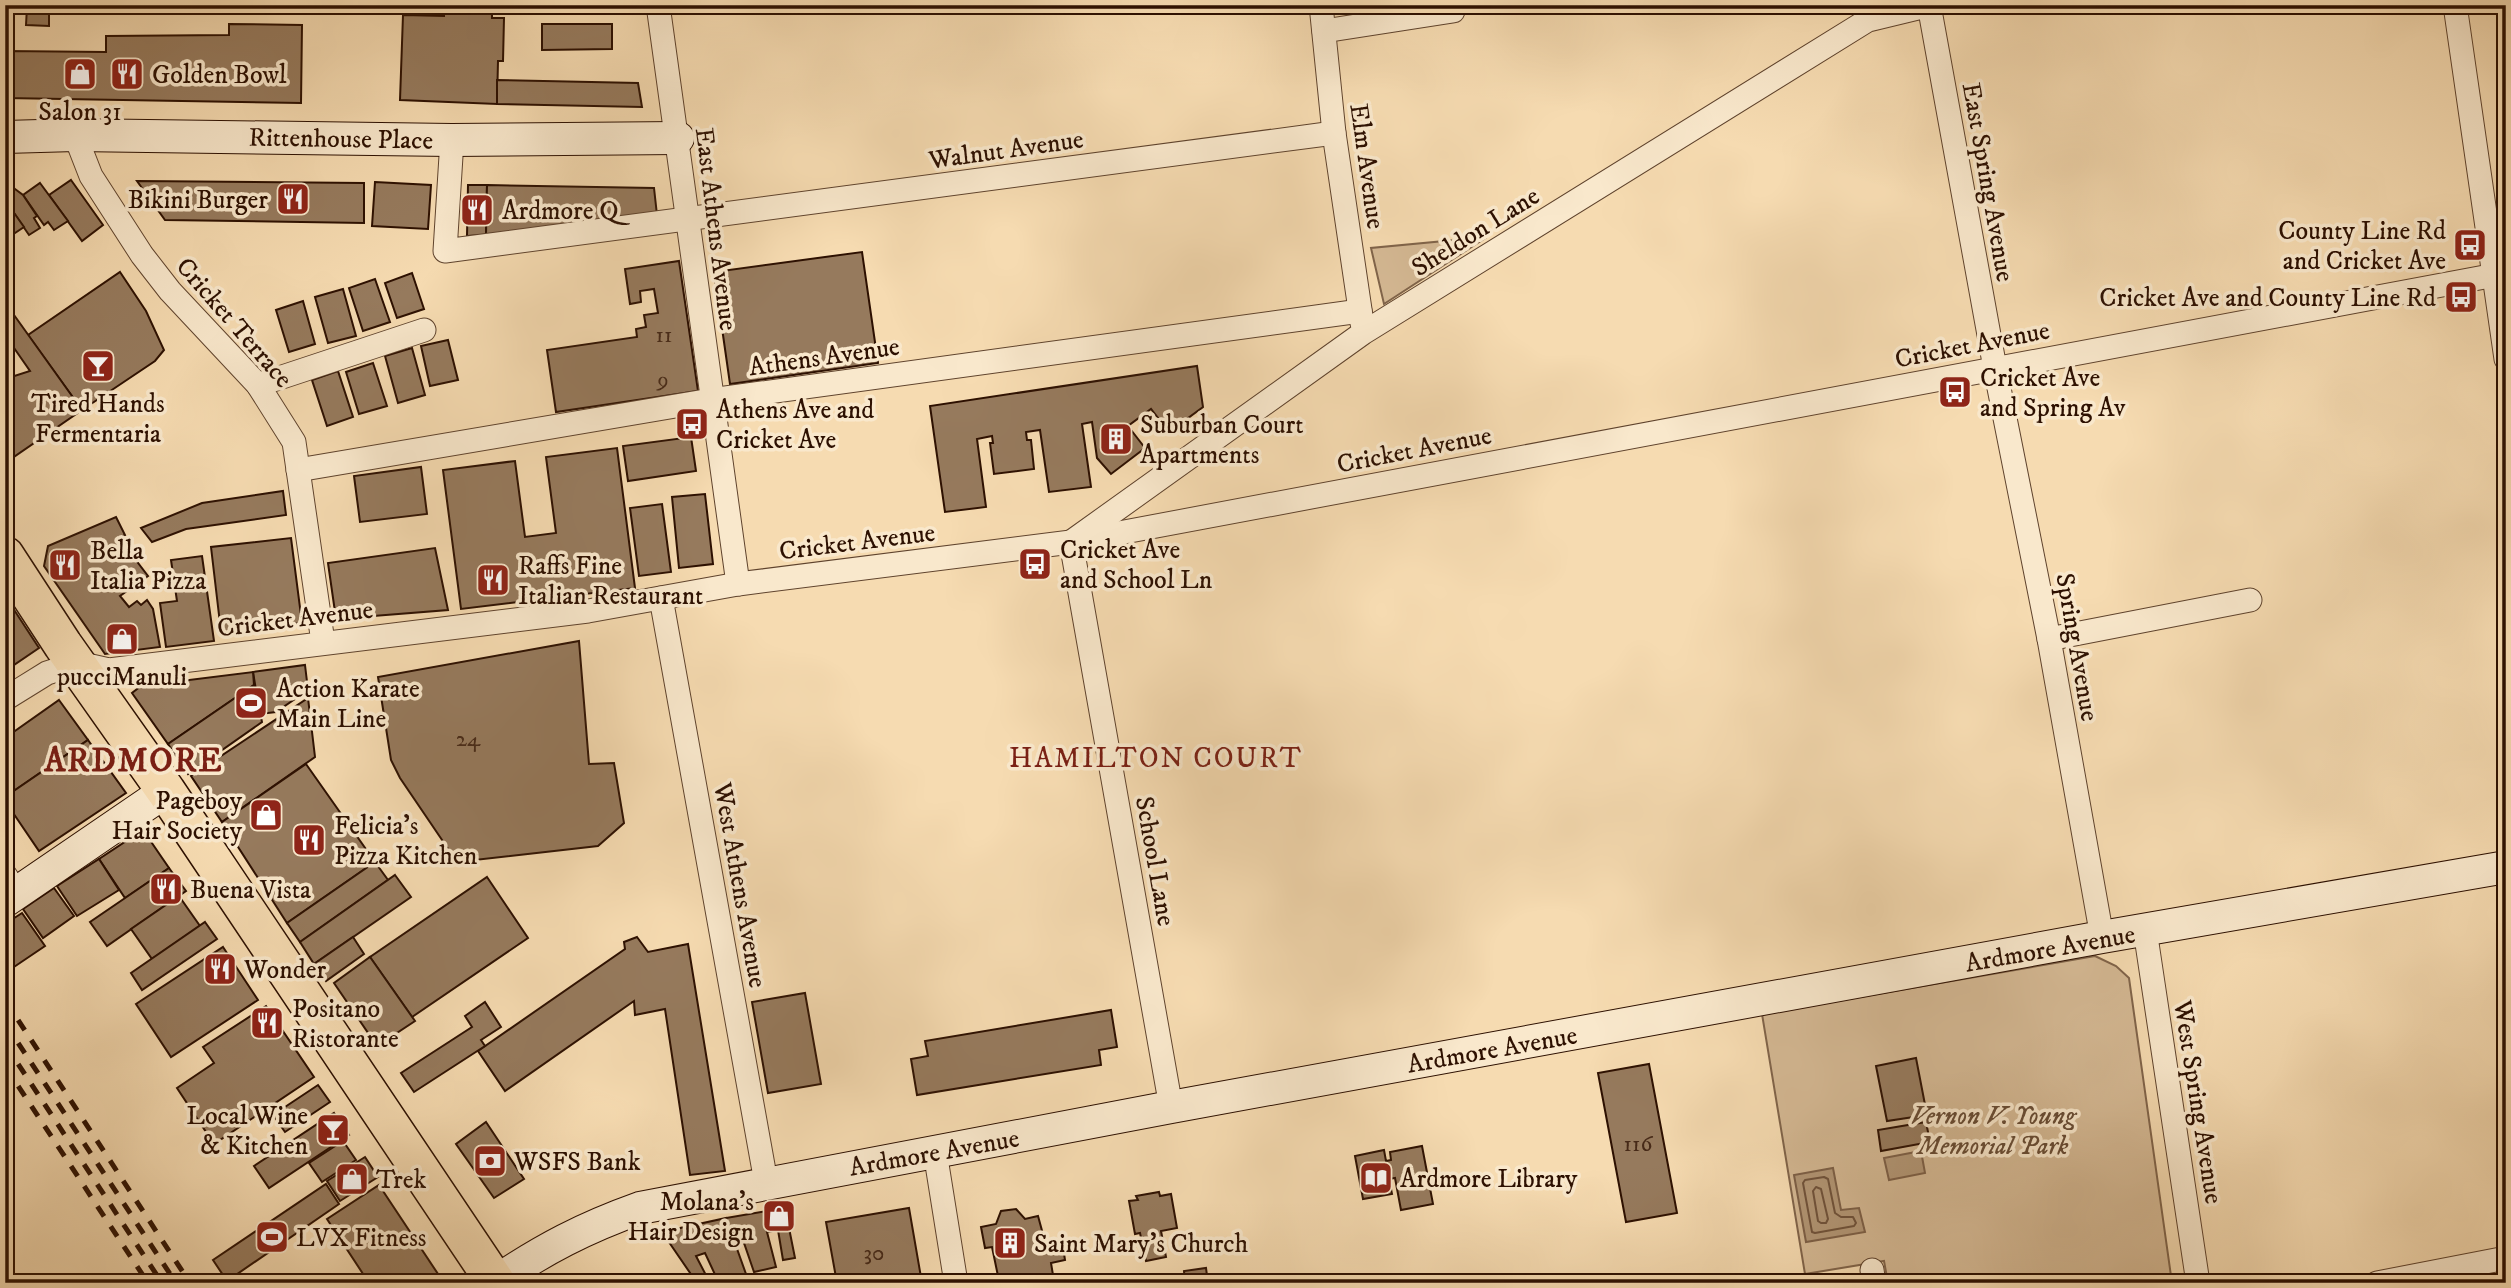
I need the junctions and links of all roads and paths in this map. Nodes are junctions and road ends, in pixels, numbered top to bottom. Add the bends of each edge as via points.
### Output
1 (658, 5) edge
2 (1321, 5) edge
3 (1455, 5) edge
4 (1929, 5) edge
5 (2455, 5) edge
6 (1324, 31) junction
7 (1334, 133) junction
8 (75, 135) junction
9 (5, 137) edge
10 (678, 138) junction
11 (452, 140) junction
12 (686, 220) junction
13 (2500, 274) edge
14 (1360, 311) junction
15 (424, 330) dead end
16 (1363, 334) junction
17 (2506, 359) edge
18 (1995, 368) junction
19 (258, 385) junction
20 (711, 400) junction
21 (299, 470) junction
22 (1071, 542) junction
23 (5, 556) edge
24 (738, 584) junction
25 (661, 598) junction
26 (2250, 600) dead end
27 (2049, 639) junction
28 (323, 642) junction
29 (78, 663) junction
30 (5, 699) edge
31 (166, 790) junction
32 (2506, 867) edge
33 (9, 890) edge
34 (2145, 930) junction
35 (2102, 937) junction
36 (1171, 1107) junction
37 (935, 1153) junction
38 (766, 1182) junction
39 (2506, 1258) edge
40 (496, 1282) edge
41 (956, 1283) edge
42 (2198, 1283) edge
43 (2376, 1283) edge

1 - 10 street, East Athens Avenue
2 - 6 street, Elm Avenue
3 - 6 street via 1453,11
4 - 16 street, Sheldon Lane via 1868,20
4 - 18 street, East Spring Avenue
5 - 13 street
6 - 7 street, Elm Avenue
7 - 12 street, Walnut Avenue
7 - 14 street, Elm Avenue
8 - 9 street, Rittenhouse Place
8 - 11 street, Rittenhouse Place
8 - 19 street, Cricket Terrace via 91,176 142,255
10 - 11 street, Rittenhouse Place
10 - 12 street, East Athens Avenue
11 - 12 street, Walnut Avenue via 445,251
12 - 20 street, East Athens Avenue
13 - 17 street
13 - 18 street, Cricket Avenue
14 - 16 street, Elm Avenue
14 - 20 street, Athens Avenue
15 - 19 street
16 - 22 street, Sheldon Lane
18 - 22 street, Cricket Avenue
18 - 27 street, Spring Avenue
19 - 21 street, Cricket Terrace via 294,442
20 - 21 street, Athens Avenue
20 - 24 street, East Athens Avenue
21 - 28 street, Cricket Terrace
22 - 24 street, Cricket Avenue
22 - 36 street, School Lane
23 - 29 highway
24 - 25 street, Cricket Avenue
25 - 28 street, Cricket Avenue
25 - 38 street, West Athens Avenue
26 - 27 street
27 - 35 street, Spring Avenue
28 - 29 street, Cricket Avenue via 109,670
29 - 30 street via 47,673
29 - 31 highway
31 - 33 street
31 - 40 highway
32 - 34 street, Ardmore Avenue
34 - 35 street, Ardmore Avenue
34 - 42 street, West Spring Avenue
35 - 36 street, Ardmore Avenue
36 - 37 street, Ardmore Avenue
37 - 38 street, Ardmore Avenue
37 - 41 street
38 - 40 street, Ardmore Avenue via 640,1208 602,1221
39 - 43 street

